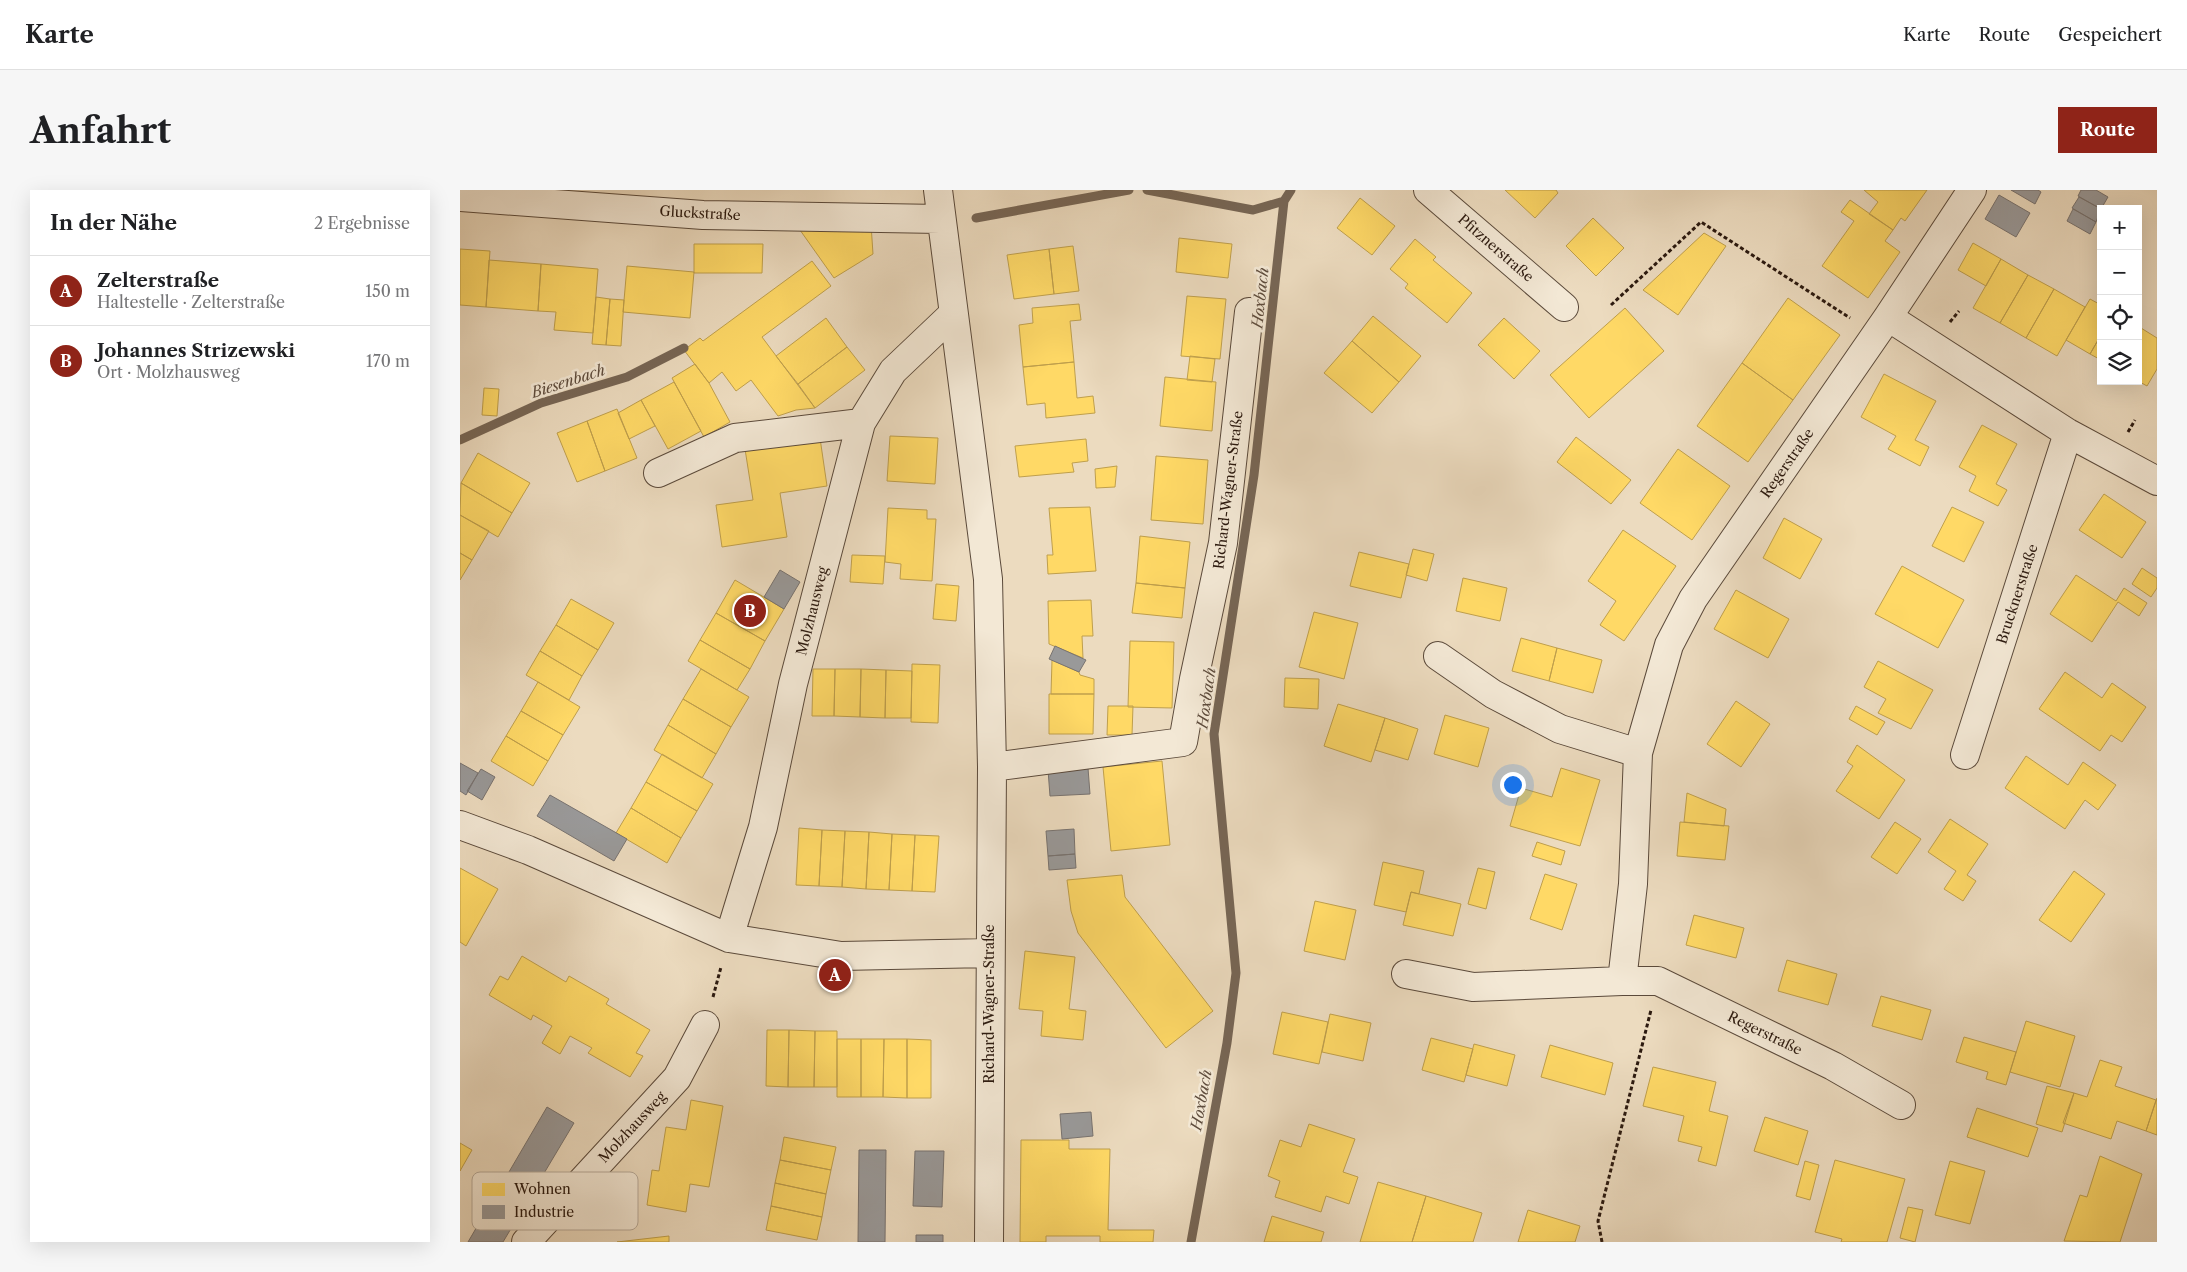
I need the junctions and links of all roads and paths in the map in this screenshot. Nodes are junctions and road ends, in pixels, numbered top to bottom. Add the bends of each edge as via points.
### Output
1 (938, 190) edge
2 (1428, 190) edge
3 (1972, 190) edge
4 (460, 196) edge
5 (940, 219) junction
6 (1611, 305) dead end
7 (1564, 307) dead end
8 (1249, 312) dead end
9 (953, 314) junction
10 (1882, 326) junction
11 (860, 423) junction
12 (2068, 433) junction
13 (658, 473) dead end
14 (2157, 481) edge
15 (1438, 656) dead end
16 (1638, 753) junction
17 (1965, 755) dead end
18 (992, 767) junction
19 (460, 826) edge
20 (730, 938) junction
21 (989, 953) junction
22 (1406, 974) dead end
23 (1622, 981) junction
24 (1658, 981) junction
25 (705, 1024) dead end
26 (1902, 1105) dead end
27 (590, 1172) edge
28 (537, 1230) edge
29 (526, 1242) edge
30 (989, 1242) edge
31 (1602, 1242) edge

1 - 5 street, Richard-Wagner-Straße
2 - 7 street, Pfitznerstraße
3 - 10 street, Regerstraße
4 - 5 street, Gluckstraße via 703,215
5 - 9 street, Richard-Wagner-Straße
6 - 10 path via 1701,222
8 - 18 street, Richard-Wagner-Straße via 1223,543 1183,742
9 - 11 street, Molzhausweg via 893,371
9 - 18 street, Richard-Wagner-Straße via 988,579
10 - 12 street
10 - 16 street, Regerstraße via 1693,599 1669,645
11 - 13 street via 735,438
11 - 20 street, Molzhausweg via 793,684 764,828
12 - 14 street
12 - 17 street, Brucknerstraße
15 - 16 street via 1493,694 1560,729
16 - 23 street, Regerstraße via 1633,884
18 - 21 street, Richard-Wagner-Straße
19 - 20 street via 528,850
20 - 21 street via 840,956
21 - 30 street, Richard-Wagner-Straße
22 - 23 street, Regerstraße via 1473,987
23 - 24 street, Regerstraße
24 - 26 street, Regerstraße via 1832,1066
24 - 31 path via 1598,1221
25 - 27 street, Molzhausweg via 677,1078
28 - 29 street, Molzhausweg

